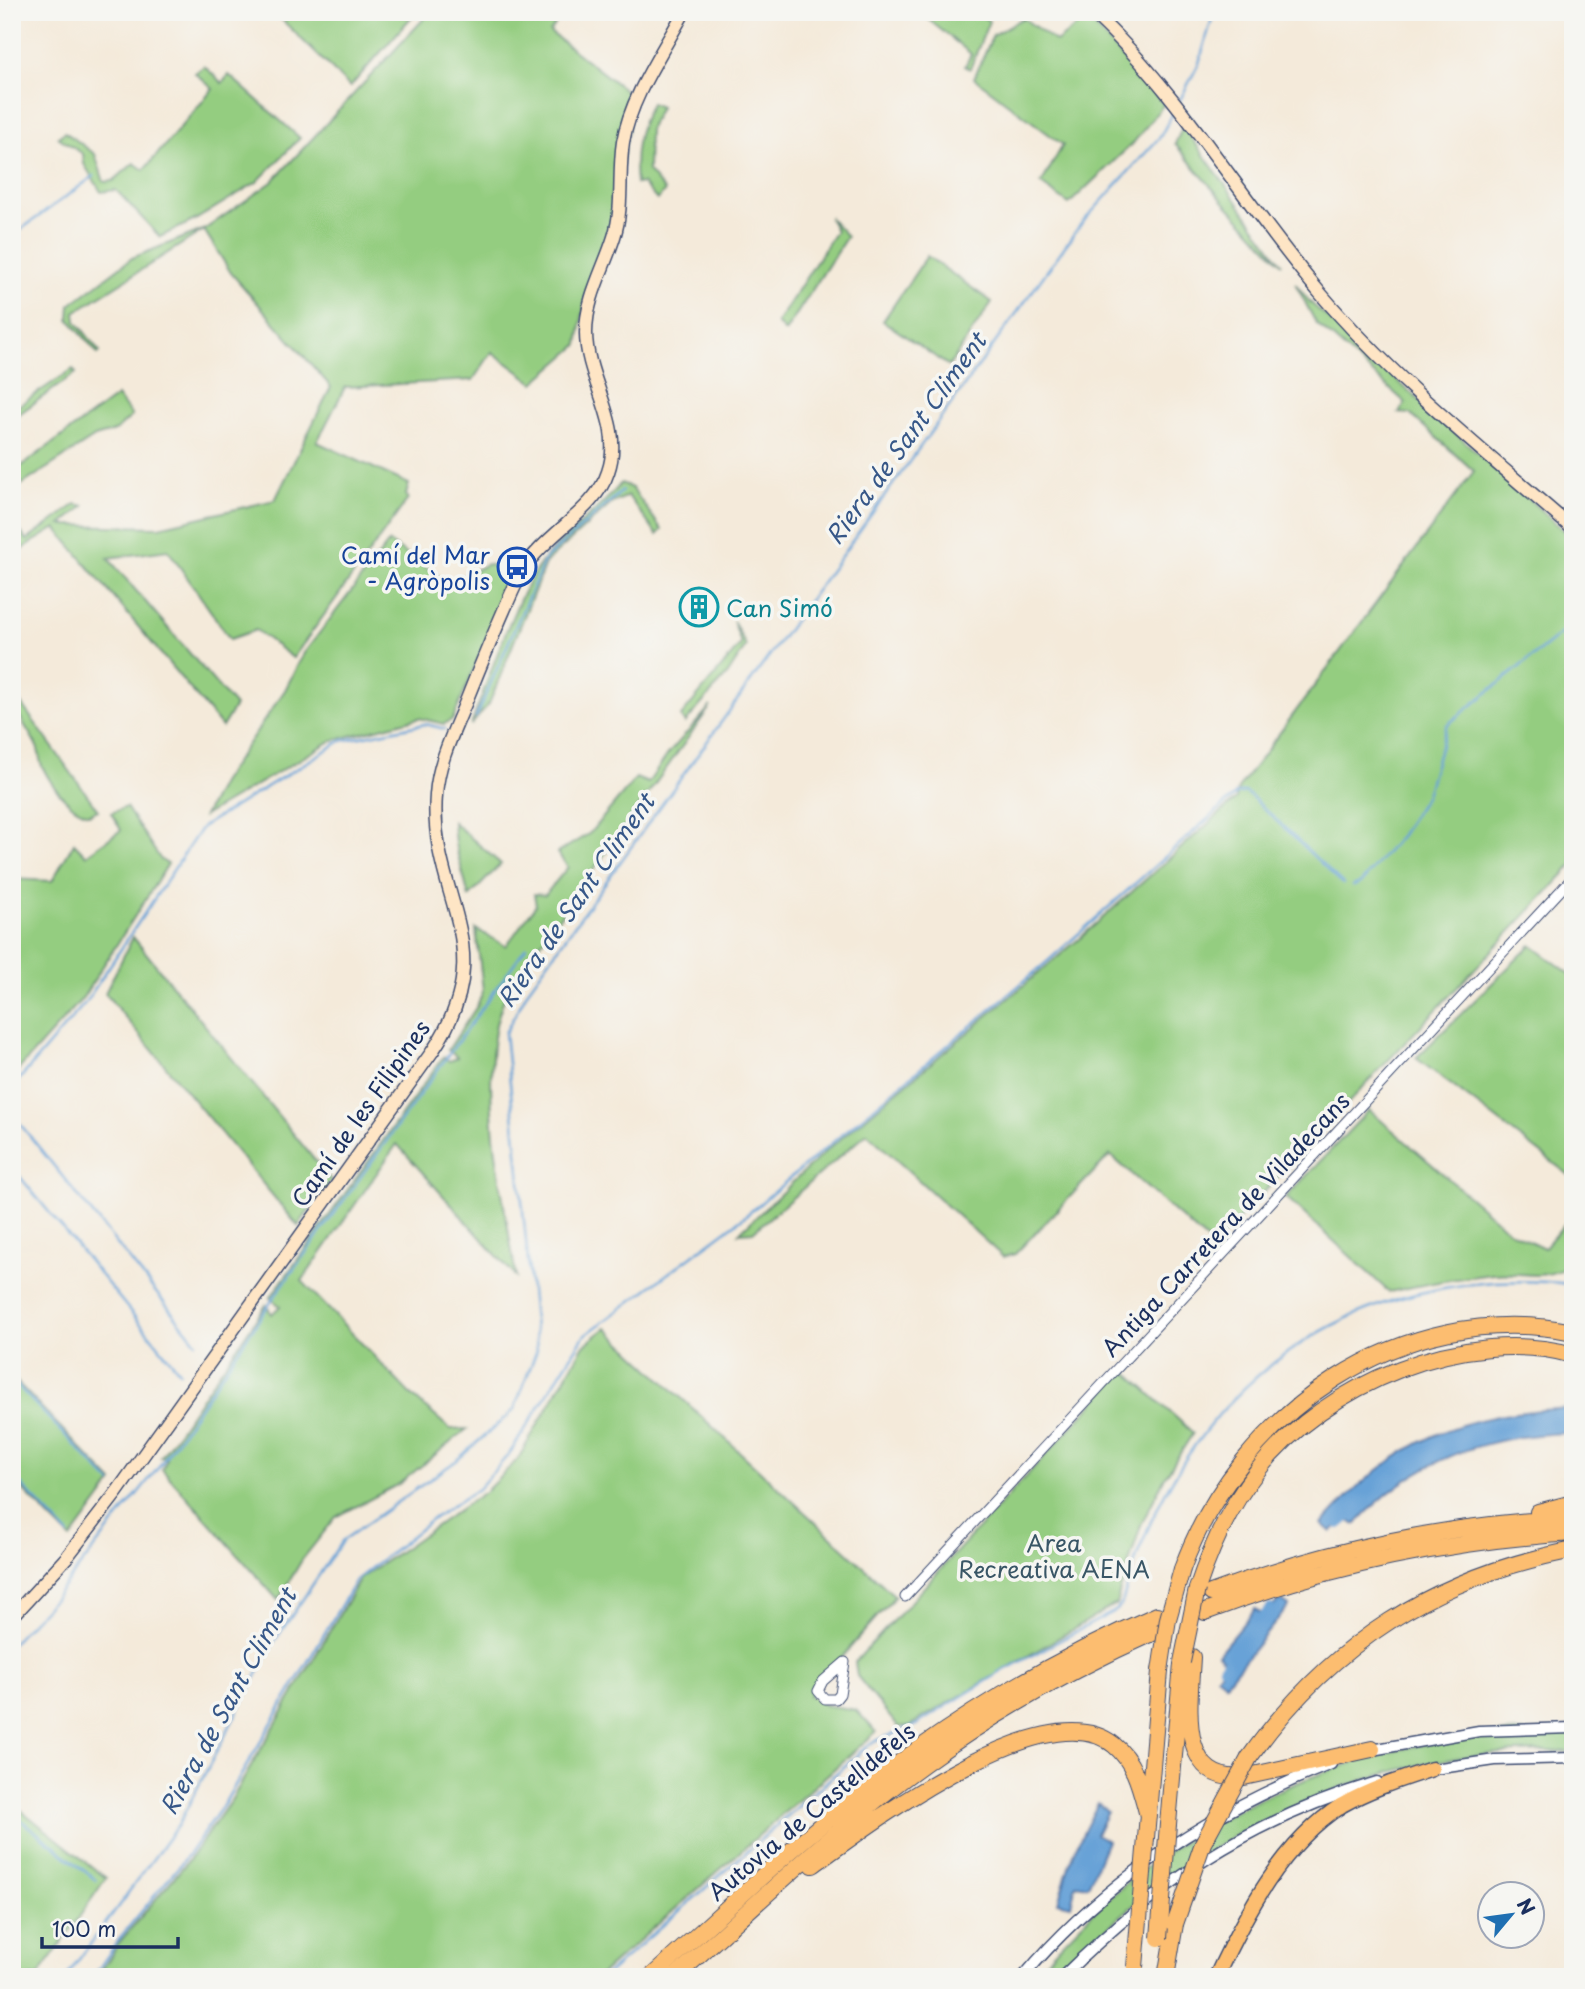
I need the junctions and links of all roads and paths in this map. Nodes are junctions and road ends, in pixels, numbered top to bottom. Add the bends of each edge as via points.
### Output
1 (684, 12) edge
2 (1092, 12) edge
3 (1573, 529) edge
4 (1573, 877) edge
5 (1573, 1332) edge
6 (1573, 1355) edge
7 (1573, 1503) edge
8 (1573, 1518) edge
9 (1485, 1526) junction
10 (1573, 1533) edge
11 (1573, 1550) edge
12 (1204, 1591) junction
13 (905, 1597) dead end
14 (1205, 1612) dead end
15 (1157, 1615) dead end
16 (12, 1617) edge
17 (1155, 1632) dead end
18 (1187, 1659) junction
19 (1573, 1728) edge
20 (1372, 1749) junction
21 (1573, 1758) edge
22 (1432, 1769) junction
23 (1148, 1816) junction
24 (754, 1908) junction
25 (1134, 1972) edge
26 (651, 1977) edge
27 (675, 1977) edge
28 (1023, 1977) edge
29 (1062, 1977) edge
30 (1158, 1977) edge
31 (1166, 1977) edge
32 (1216, 1977) edge

1 - 16 main road, Camí de les Filipines via 627,128 617,225 588,312 588,360 612,436 609,469 593,499 530,557 448,745 437,785 438,833 463,945 462,983 451,1018 432,1052 117,1492
2 - 3 main road via 1167,94 1296,263 1356,333
4 - 13 street, Antiga Carretera de Viladecans
5 - 23 highway, bridge via 1536,1328 1469,1331 1399,1348 1338,1376 1290,1410 1244,1457 1202,1520 1168,1619
6 - 12 highway via 1536,1348 1450,1354 1349,1393 1300,1427 1258,1469 1207,1559
7 - 9 highway
8 - 9 highway
9 - 12 highway via 1355,1550
10 - 14 highway via 1500,1539 1385,1559 1305,1578
11 - 31 highway, bridge via 1531,1558 1462,1581 1385,1622 1294,1700 1249,1758 1203,1843 1175,1924
12 - 18 highway, bridge
15 - 26 highway, Autovia de Castelldefels via 1037,1674 915,1751 790,1852
17 - 24 highway, Autovia de Castelldefels via 1074,1670 967,1733 845,1825
18 - 20 highway via 1191,1738 1197,1755 1213,1772 1244,1777
18 - 30 highway, bridge via 1168,1824
19 - 20 street via 1486,1730
20 - 28 street via 1242,1802 1180,1838 1084,1912
21 - 22 street via 1495,1760
22 - 29 street via 1331,1797 1232,1842 1152,1895
22 - 32 main road via 1361,1796 1317,1824 1258,1897
23 - 24 highway via 1134,1770 1114,1745 1083,1731 1049,1732 920,1792
23 - 25 highway, bridge
24 - 27 highway, Autovia de Castelldefels

